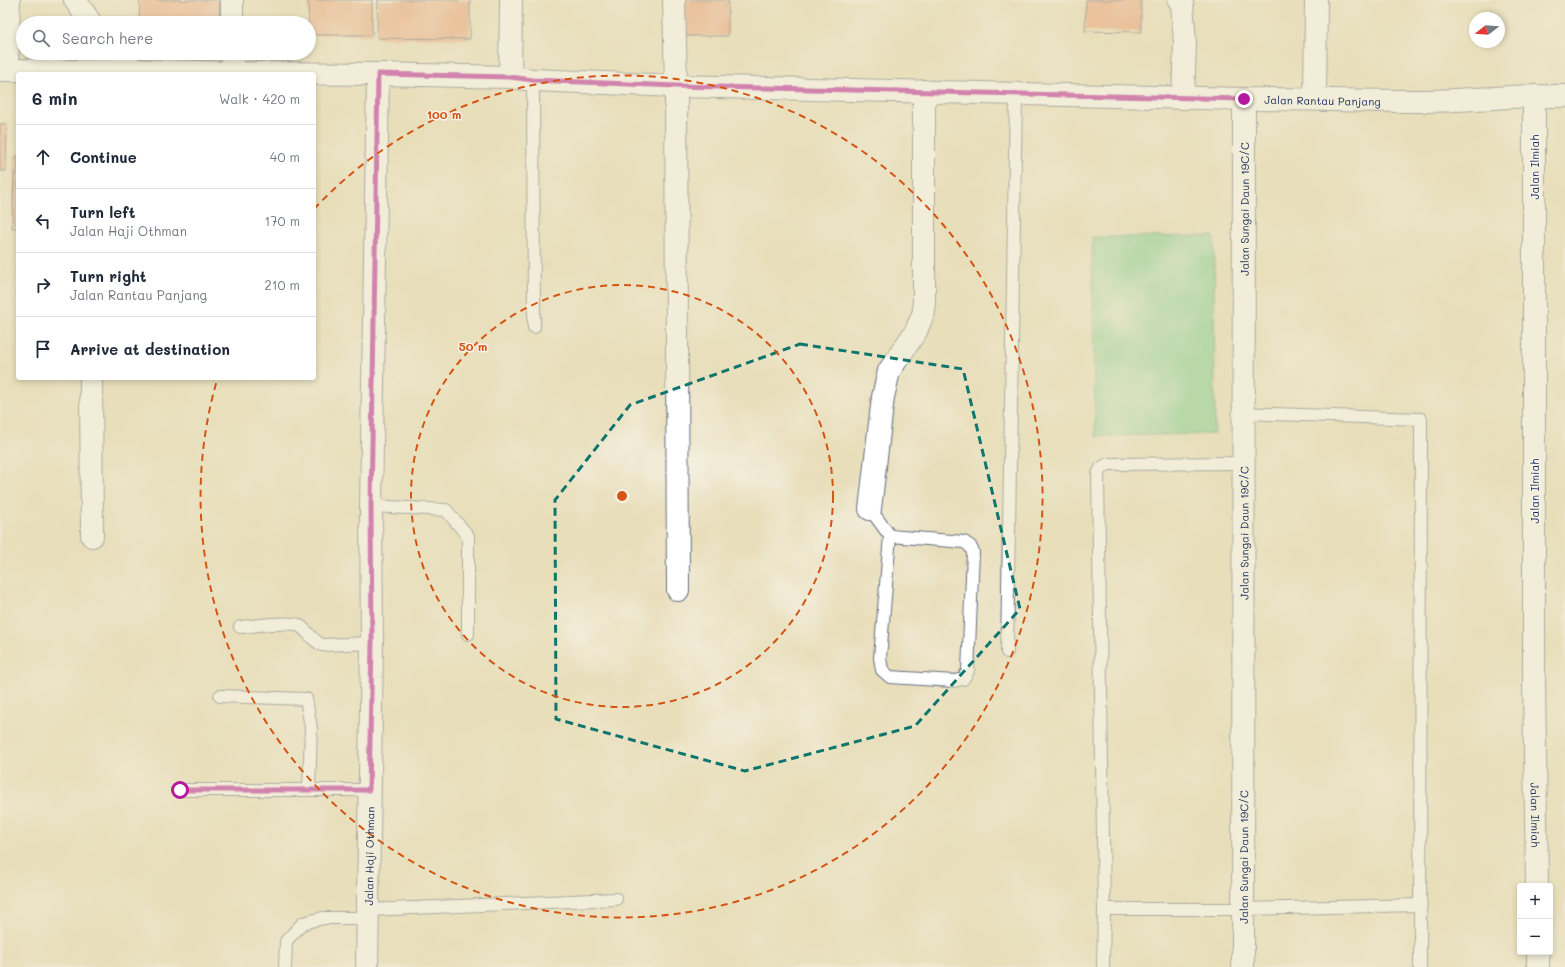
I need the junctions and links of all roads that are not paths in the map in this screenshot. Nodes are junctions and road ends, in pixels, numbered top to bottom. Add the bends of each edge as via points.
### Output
1 (9, 0) edge
2 (75, 0) edge
3 (232, 0) edge
4 (511, 0) edge
5 (674, 0) edge
6 (1179, 0) edge
7 (1316, 0) edge
8 (86, 16) edge
9 (232, 16) edge
10 (125, 60) edge
11 (243, 68) edge
12 (4, 70) edge
13 (134, 70) junction
14 (61, 72) edge
15 (105, 72) edge
16 (378, 74) junction
17 (510, 77) junction
18 (533, 80) junction
19 (676, 86) junction
20 (924, 91) junction
21 (1016, 94) junction
22 (1534, 96) junction
23 (1565, 96) edge
24 (1183, 98) junction
25 (1316, 98) junction
26 (1244, 99) junction
27 (534, 327) dead end
28 (91, 380) edge
29 (1243, 413) junction
30 (1243, 463) junction
31 (371, 506) junction
32 (870, 509) joint
33 (92, 536) dead end
34 (890, 536) junction
35 (678, 590) dead end
36 (240, 627) dead end
37 (468, 634) dead end
38 (372, 643) junction
39 (1007, 652) dead end
40 (220, 696) dead end
41 (180, 790) dead end
42 (309, 790) junction
43 (369, 790) junction
44 (1537, 883) edge
45 (616, 898) dead end
46 (1421, 905) junction
47 (1104, 909) junction
48 (1242, 909) junction
49 (368, 914) junction
50 (1538, 955) edge
51 (285, 967) edge
52 (367, 967) edge
53 (1103, 967) edge
54 (1243, 967) edge
55 (1420, 967) edge
56 (1538, 967) edge

1 - 12 street
2 - 8 street
3 - 9 street
4 - 17 street
5 - 19 street
6 - 24 street via 1182,3 1185,43
7 - 25 street
10 - 13 street
11 - 13 street, Jalan Rantau Panjang
11 - 16 street, Jalan Rantau Panjang
12 - 14 street, Jalan Rantau Panjang
13 - 15 street, Jalan Rantau Panjang
16 - 17 street, Jalan Rantau Panjang
16 - 31 street, Jalan Haji Othman
17 - 18 street, Jalan Rantau Panjang
18 - 19 street, Jalan Rantau Panjang
18 - 27 lane
19 - 20 street, Jalan Rantau Panjang
19 - 35 street
20 - 21 street, Jalan Rantau Panjang
20 - 32 street via 924,312 916,331 889,371 883,397
21 - 24 street, Jalan Rantau Panjang
21 - 39 lane
22 - 23 street, Jalan Rantau Panjang
22 - 25 street, Jalan Rantau Panjang via 1418,101
22 - 44 street, Jalan Ilmiah via 1534,682
24 - 26 street, Jalan Rantau Panjang
25 - 26 street, Jalan Rantau Panjang
26 - 29 street, Jalan Sungai Daun 19C/C
28 - 33 street
29 - 30 street, Jalan Sungai Daun 19C/C
29 - 46 lane via 1421,419
30 - 47 lane via 1108,464 1101,468 1098,474
30 - 48 street, Jalan Sungai Daun 19C/C
31 - 37 lane via 446,510 468,536
31 - 38 street, Jalan Haji Othman
32 - 34 lane
34 - 34 lane via 964,542 970,546 973,552 968,671 963,679 954,681 890,676 882,670 880,658
36 - 38 lane via 292,624 301,627 315,642 322,645
38 - 43 street, Jalan Haji Othman
40 - 42 lane via 306,699 311,728
41 - 42 lane
42 - 43 lane
43 - 49 street, Jalan Haji Othman
45 - 49 lane
46 - 48 lane
46 - 55 lane
47 - 48 lane
47 - 53 lane
48 - 54 street, Jalan Sungai Daun 19C/C
49 - 51 lane via 323,918 303,923 286,941
49 - 52 street, Jalan Haji Othman
50 - 56 street

